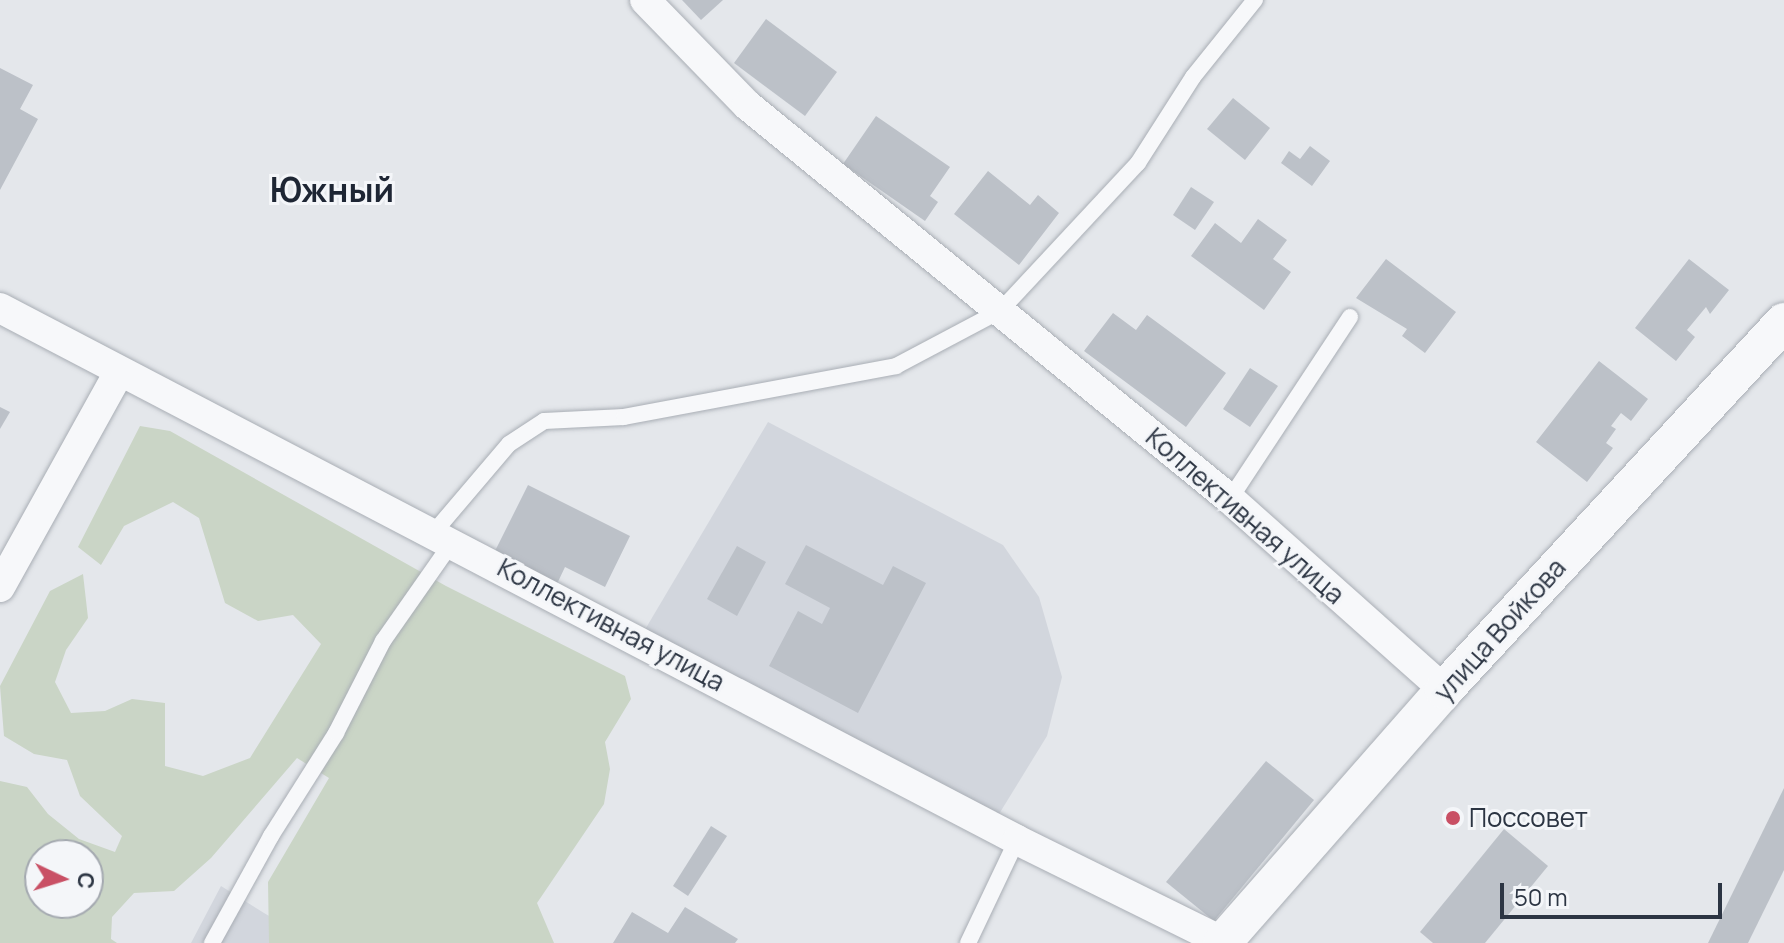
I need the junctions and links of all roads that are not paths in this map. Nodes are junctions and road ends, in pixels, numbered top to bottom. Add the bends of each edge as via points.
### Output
1 (645, 0) edge
2 (1255, 0) edge
3 (0, 308) edge
4 (1000, 311) junction
5 (1350, 317) dead end
6 (1784, 322) edge
7 (119, 372) junction
8 (1230, 499) junction
9 (444, 536) junction
10 (0, 587) edge
11 (1444, 690) junction
12 (1017, 840) junction
13 (1223, 942) edge
14 (212, 943) edge
15 (968, 943) edge

1 - 4 street, Коллективная улица via 747,105
2 - 4 lane via 1193,77 1138,163
3 - 7 street, Коллективная улица
4 - 8 street, Коллективная улица
4 - 9 lane via 896,366 624,417 544,421 509,444
5 - 8 lane
6 - 11 street, улица Войкова
7 - 9 street, Коллективная улица
7 - 10 street
8 - 11 street, Коллективная улица
9 - 12 street, Коллективная улица
9 - 14 lane
11 - 13 street, улица Войкова
12 - 13 street, Коллективная улица
12 - 15 lane

